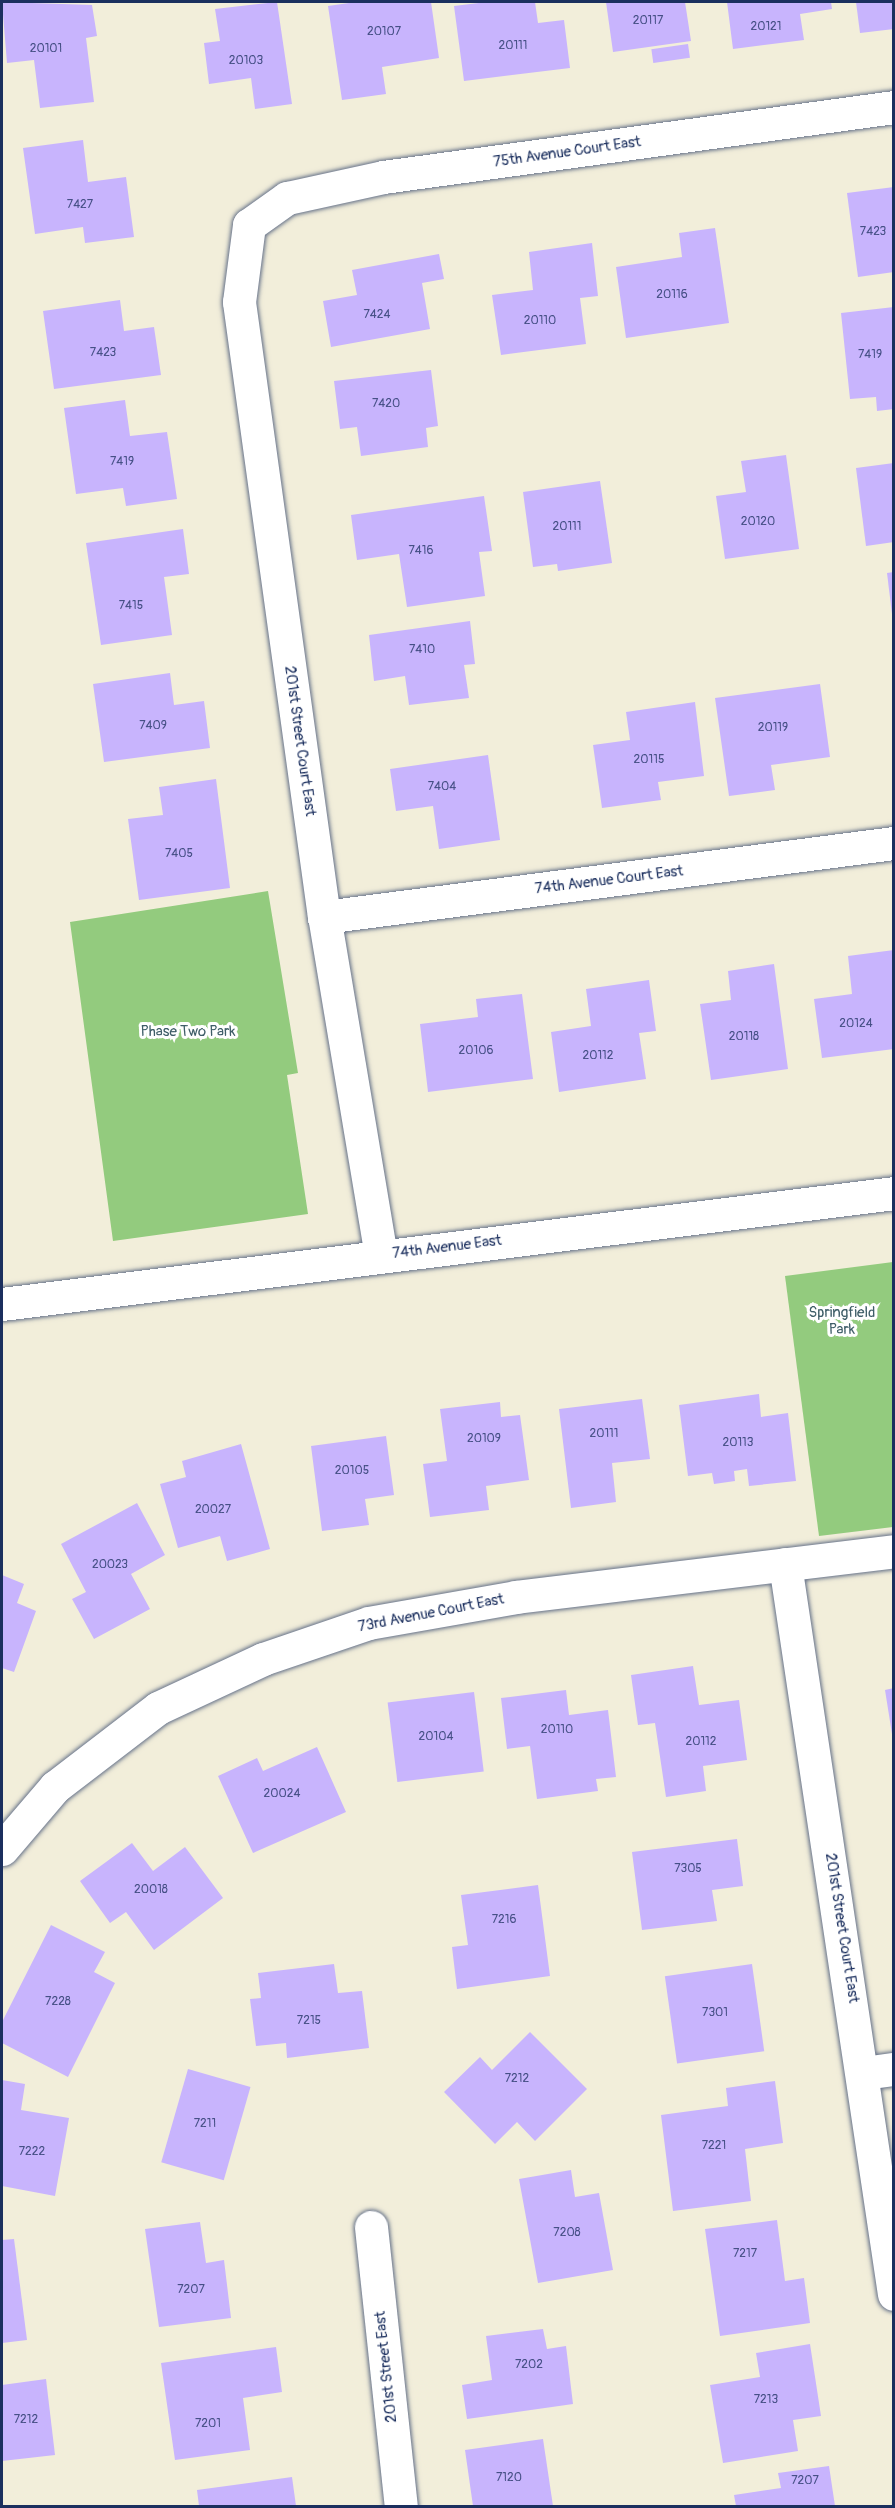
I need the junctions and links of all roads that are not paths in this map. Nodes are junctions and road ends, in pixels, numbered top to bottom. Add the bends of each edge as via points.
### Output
1 (894, 107) edge
2 (249, 225) joint
3 (894, 843) edge
4 (324, 917) junction
5 (894, 1193) edge
6 (381, 1256) junction
7 (2, 1305) edge
8 (894, 1551) edge
9 (785, 1564) junction
10 (2, 1849) edge
11 (879, 2071) edge
12 (371, 2228) dead end
13 (894, 2294) edge
14 (401, 2506) edge

1 - 2 street, 75th Avenue Court East via 383,177 287,198
2 - 4 street, 201st Street Court East via 239,302
3 - 4 street, 74th Avenue Court East
4 - 6 street, 201st Street Court East
5 - 6 street, 74th Avenue East
6 - 7 street, 74th Avenue East
8 - 9 street, 73rd Avenue Court East
9 - 10 street, 73rd Avenue Court East via 516,1597 369,1623 263,1659 158,1708 55,1787
9 - 11 street, 201st Street Court East
11 - 13 street, 201st Street Court East
12 - 14 street, 201st Street East

